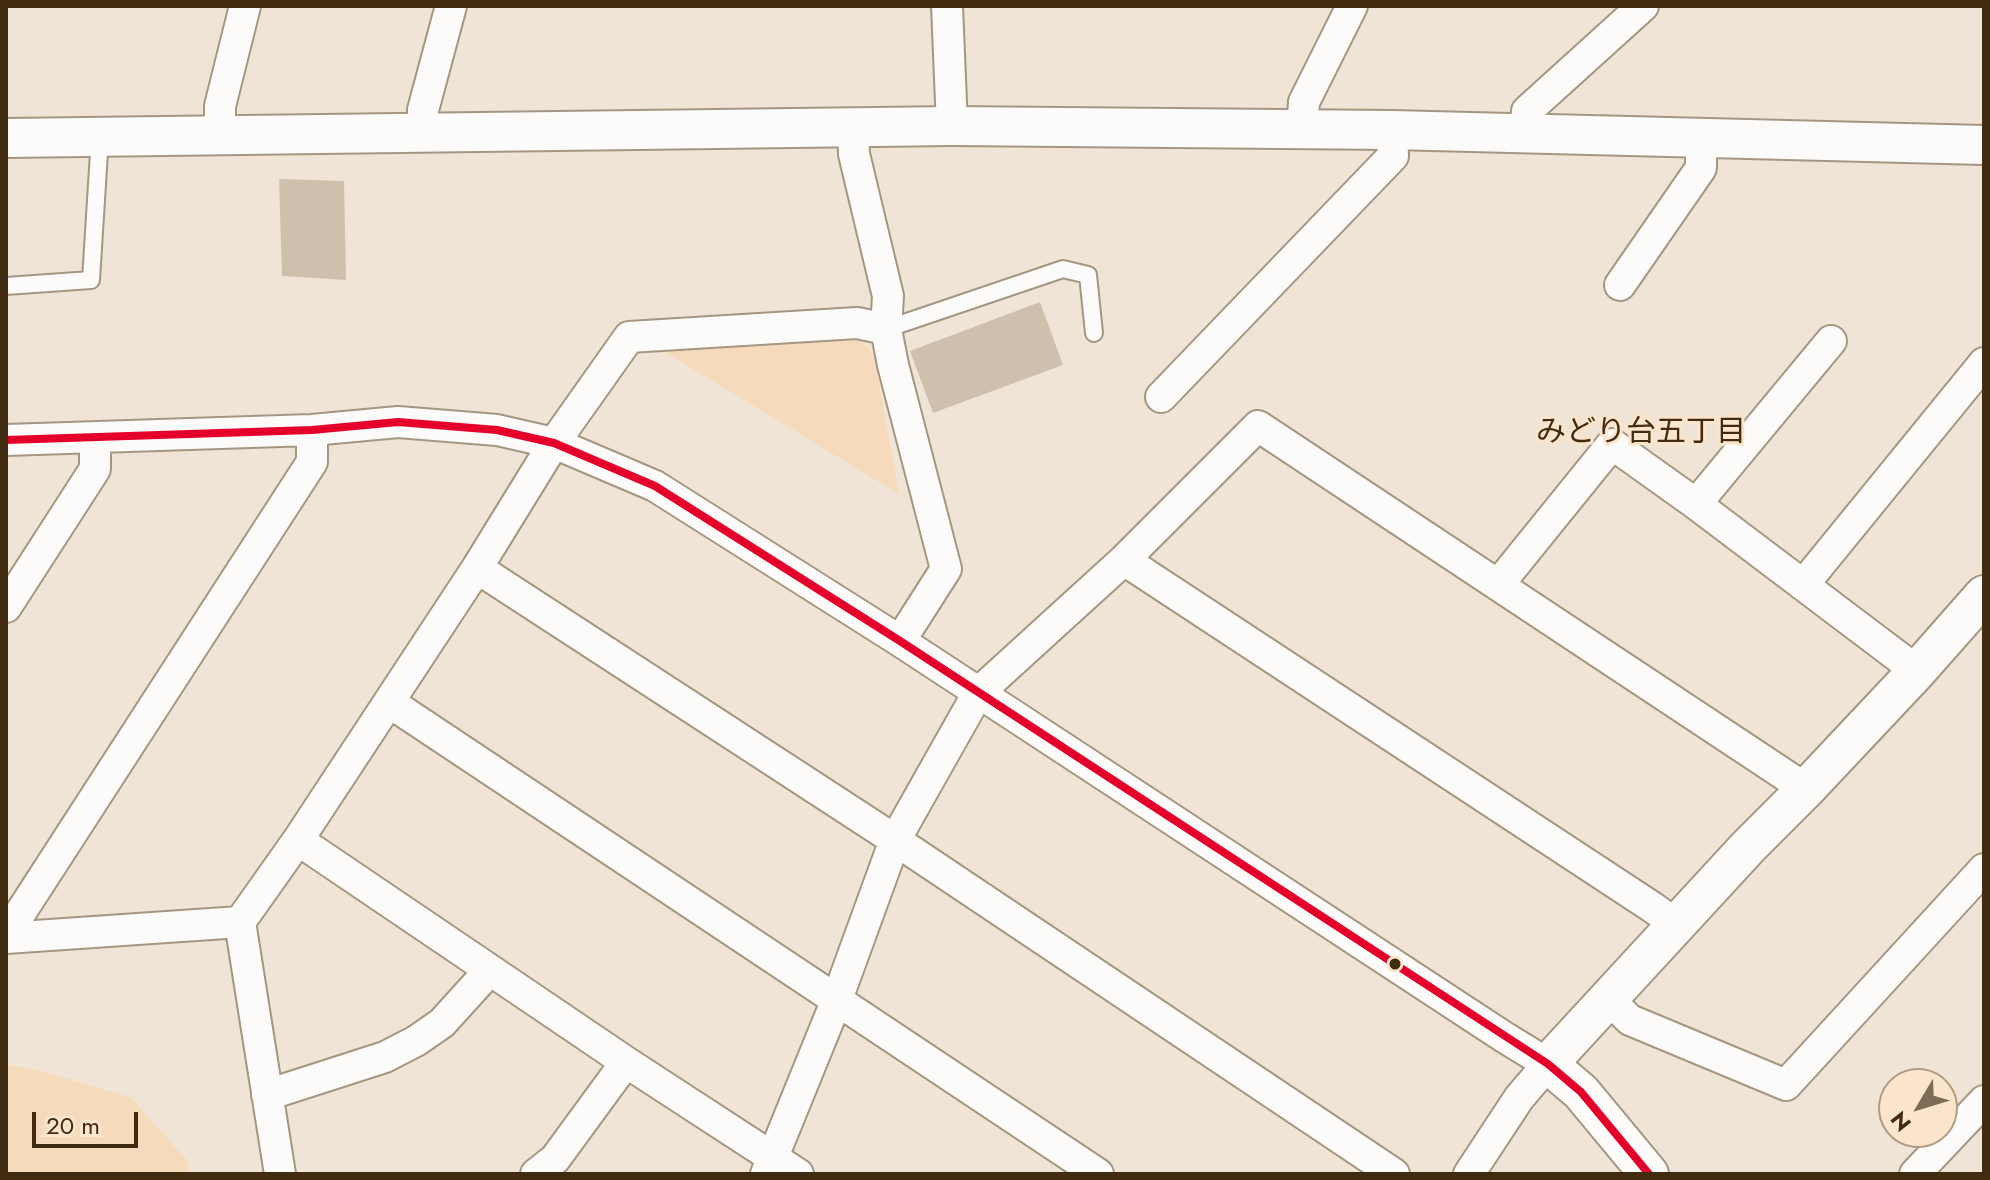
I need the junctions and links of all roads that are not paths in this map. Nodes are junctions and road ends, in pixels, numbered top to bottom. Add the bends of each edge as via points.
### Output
1 (245, 6) edge
2 (451, 6) edge
3 (947, 6) edge
4 (1352, 6) edge
5 (1643, 6) edge
6 (952, 126) junction
7 (853, 128) junction
8 (1302, 130) junction
9 (1392, 130) junction
10 (423, 131) junction
11 (220, 134) junction
12 (1525, 135) junction
13 (100, 136) junction
14 (6, 138) edge
15 (1701, 140) junction
16 (1984, 145) edge
17 (1620, 285) dead end
18 (6, 286) edge
19 (886, 329) junction
20 (1094, 333) dead end
21 (1831, 341) dead end
22 (1984, 363) edge
23 (1161, 397) dead end
24 (312, 430) junction
25 (95, 438) junction
26 (6, 440) edge
27 (554, 443) junction
28 (1696, 504) junction
29 (1124, 560) junction
30 (477, 568) junction
31 (1498, 585) junction
32 (1803, 585) junction
33 (1984, 595) edge
34 (6, 607) edge
35 (900, 641) junction
36 (1917, 671) junction
37 (978, 693) junction
38 (389, 702) junction
39 (1806, 789) junction
40 (298, 840) junction
41 (895, 840) junction
42 (1984, 869) edge
43 (240, 922) junction
44 (1677, 925) junction
45 (6, 936) edge
46 (490, 970) junction
47 (1608, 999) junction
48 (836, 1002) junction
49 (626, 1062) junction
50 (1548, 1064) junction
51 (267, 1095) junction
52 (1984, 1101) edge
53 (768, 1165) edge
54 (280, 1174) edge
55 (536, 1174) edge
56 (798, 1174) edge
57 (1098, 1174) edge
58 (1394, 1174) edge
59 (1469, 1174) edge
60 (1649, 1174) edge
61 (1915, 1174) edge

1 - 11 street via 220,106
2 - 10 street via 423,110
3 - 6 street
4 - 8 street via 1304,102
5 - 12 street via 1527,111
6 - 7 street
6 - 8 street
7 - 10 street
7 - 19 street via 854,154 888,296
8 - 9 street
9 - 12 street
9 - 23 street via 1393,156
10 - 11 street
11 - 13 street
12 - 15 street
13 - 14 street
13 - 18 lane via 91,280
15 - 16 street
15 - 17 street via 1701,168
19 - 20 lane via 1063,269 1088,275
19 - 27 street via 857,323 629,337
19 - 35 street via 946,569
21 - 28 street
22 - 32 street
24 - 25 street
24 - 27 street via 398,422 497,430
24 - 45 street via 312,462
25 - 26 street
25 - 34 street via 95,469
27 - 30 street
27 - 35 street via 655,486
28 - 31 street via 1612,444
28 - 32 street
29 - 31 street via 1258,426
29 - 37 street
29 - 44 street
30 - 38 street
30 - 41 street
31 - 39 street
32 - 36 street
33 - 36 street
35 - 37 street
36 - 39 street
37 - 41 street
37 - 50 street
38 - 40 street
38 - 48 street
39 - 44 street
40 - 43 street
40 - 46 street
41 - 48 street
41 - 58 street
42 - 47 street via 1786,1085 1630,1020
43 - 45 street
43 - 51 street
44 - 47 street
46 - 49 street
46 - 51 street via 442,1023 416,1041 385,1057
47 - 50 street
48 - 53 street
48 - 57 street
49 - 53 street
49 - 55 street via 555,1159
50 - 59 street
50 - 60 street via 1581,1092
51 - 54 street
52 - 61 street
53 - 56 street

